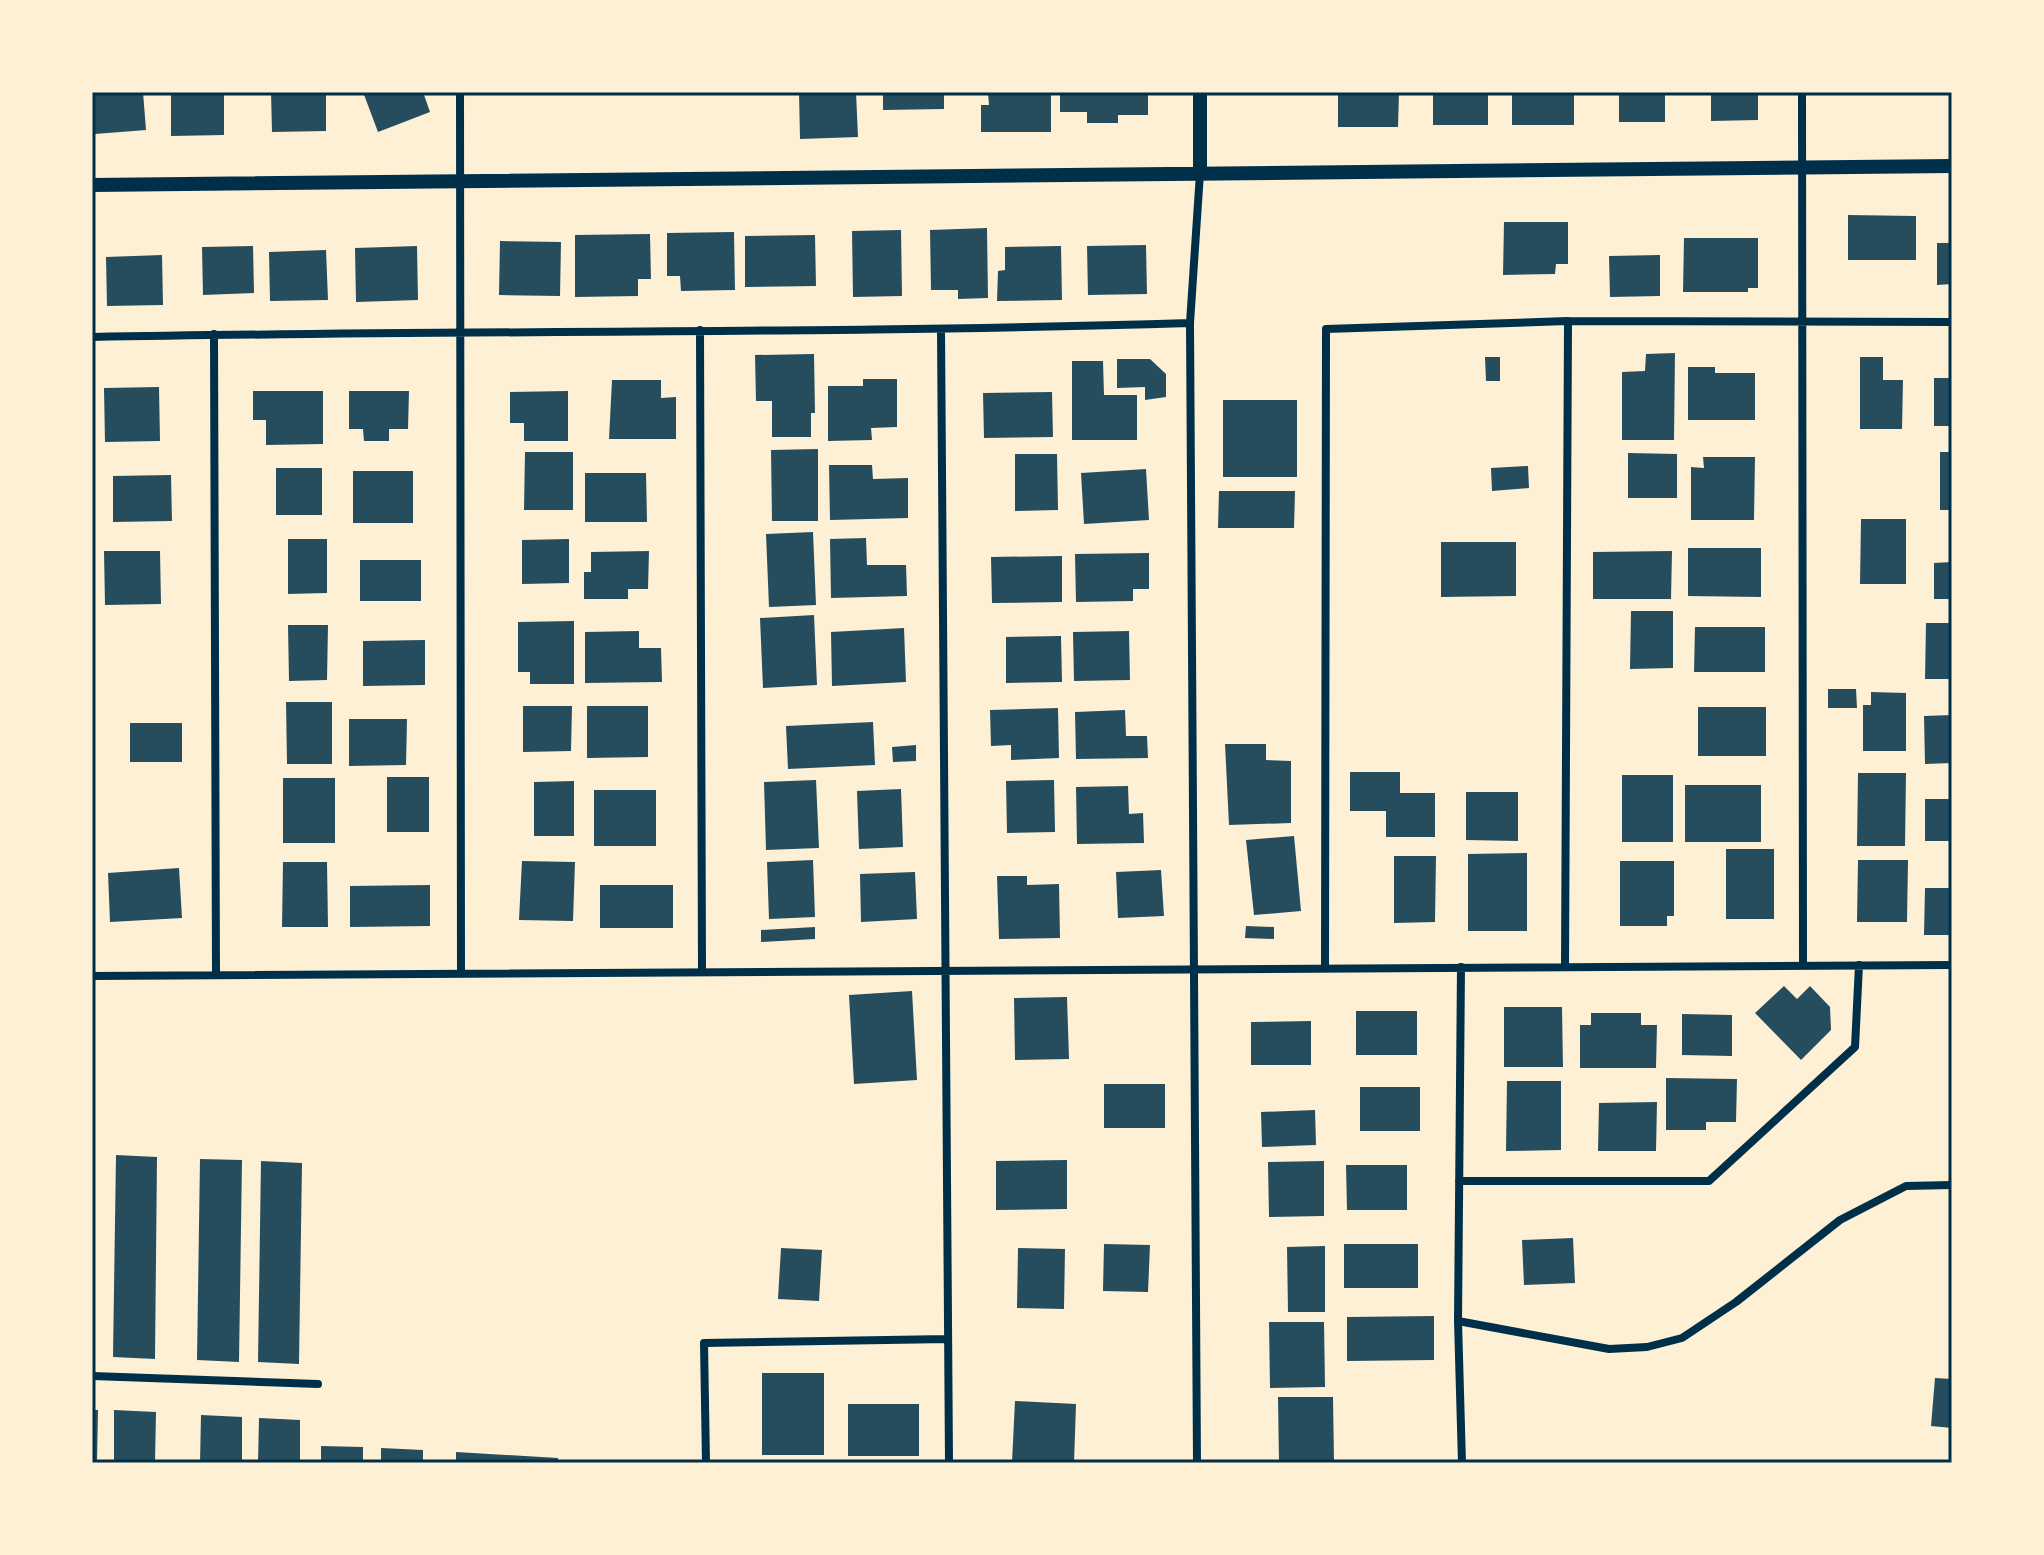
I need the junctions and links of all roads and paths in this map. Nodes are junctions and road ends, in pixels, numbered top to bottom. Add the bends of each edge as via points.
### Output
1 (460, 92) edge
2 (1200, 92) edge
3 (1802, 92) edge
4 (1952, 166) edge
5 (1803, 168) junction
6 (1200, 172) junction
7 (460, 183) junction
8 (92, 185) edge
9 (1568, 321) junction
10 (1952, 322) edge
11 (1190, 323) junction
12 (1805, 324) junction
13 (700, 330) junction
14 (941, 330) junction
15 (459, 331) junction
16 (214, 334) junction
17 (92, 337) edge
18 (1859, 965) junction
19 (1952, 965) edge
20 (1803, 966) junction
21 (1461, 967) junction
22 (1565, 967) junction
23 (1325, 968) junction
24 (1193, 969) junction
25 (944, 971) junction
26 (702, 972) junction
27 (461, 974) junction
28 (216, 975) junction
29 (92, 976) edge
30 (1459, 1181) junction
31 (1952, 1185) edge
32 (1458, 1321) junction
33 (948, 1339) junction
34 (92, 1376) edge
35 (318, 1384) dead end
36 (706, 1463) edge
37 (949, 1463) edge
38 (1197, 1463) edge
39 (1462, 1463) edge

1 - 7 street
2 - 6 street
3 - 5 street
4 - 5 street
5 - 6 street
5 - 12 street
6 - 7 street
6 - 11 street
7 - 8 street
7 - 15 street
9 - 12 street
9 - 22 street
9 - 23 street via 1326,329
10 - 12 street
11 - 14 street
11 - 24 street
12 - 20 street
13 - 14 street
13 - 15 street
13 - 26 street
14 - 25 street
15 - 16 street
15 - 27 street
16 - 17 street
16 - 28 street
18 - 19 street
18 - 20 street
18 - 30 street via 1855,1047 1709,1181
20 - 22 street
21 - 22 street
21 - 23 street
21 - 30 street
23 - 24 street
24 - 25 street
24 - 38 street
25 - 26 street
25 - 33 street
26 - 27 street
27 - 28 street
28 - 29 street
30 - 32 street
31 - 32 street via 1906,1186 1840,1220 1682,1338 1609,1349
32 - 39 street
33 - 36 street via 704,1343
33 - 37 street
34 - 35 street

